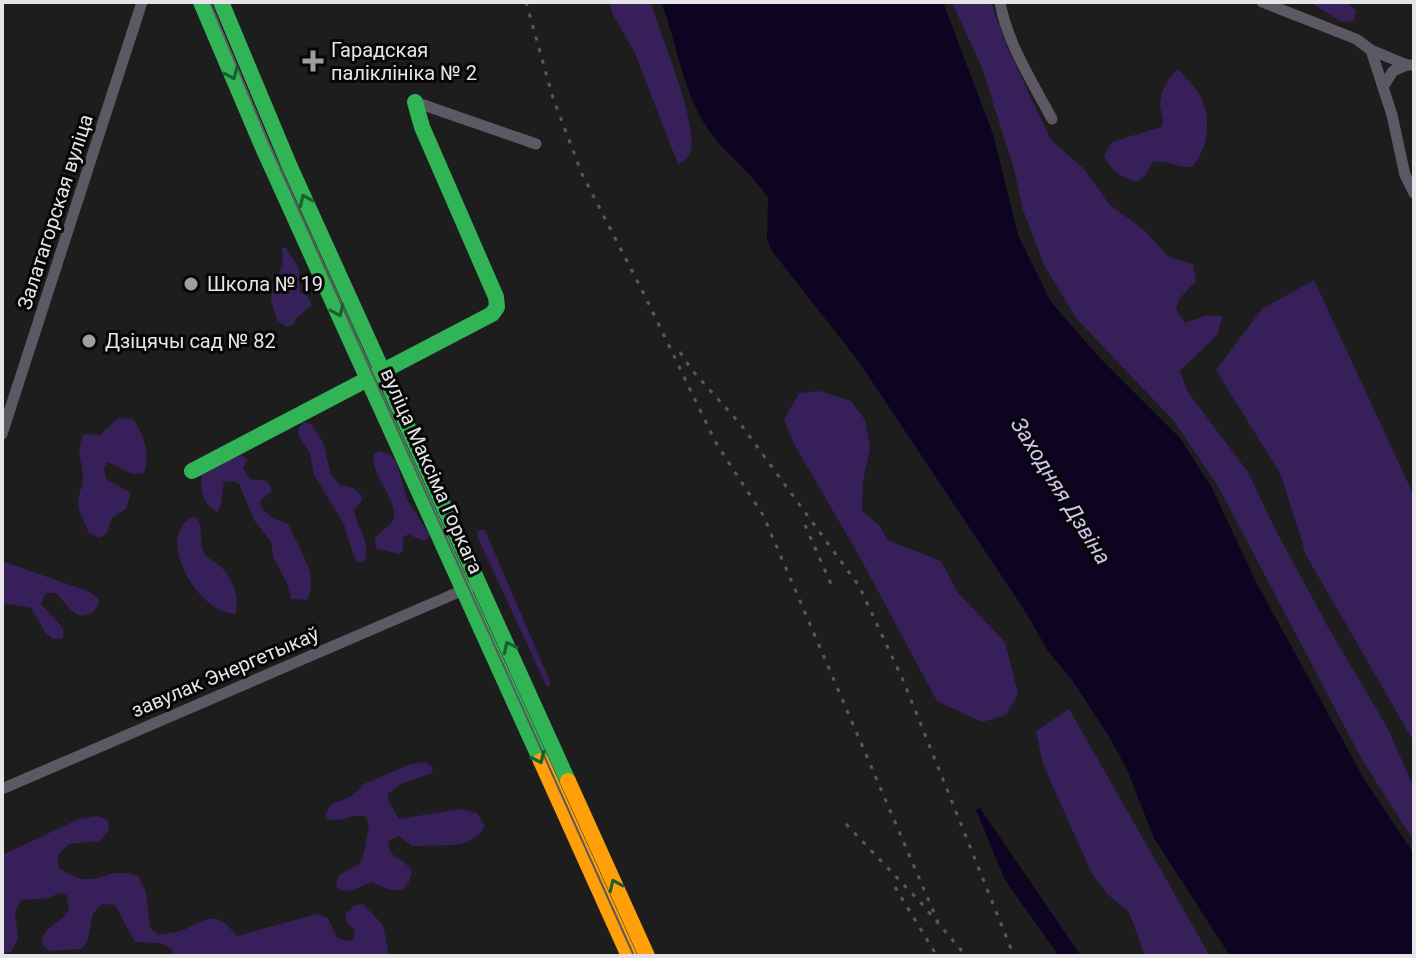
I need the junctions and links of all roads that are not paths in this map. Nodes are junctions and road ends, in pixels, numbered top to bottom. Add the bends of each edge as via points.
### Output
1 (142, 2) edge
2 (201, 2) edge
3 (1000, 2) edge
4 (1262, 2) edge
5 (224, 9) edge
6 (211, 25) junction
7 (1371, 50) junction
8 (1411, 65) edge
9 (1383, 87) junction
10 (415, 102) joint
11 (1052, 119) dead end
12 (536, 144) dead end
13 (1414, 193) edge
14 (377, 376) junction
15 (2, 434) edge
16 (192, 471) dead end
17 (480, 583) junction
18 (463, 590) junction
19 (532, 696) junction
20 (514, 704) junction
21 (2, 789) edge
22 (629, 956) edge
23 (647, 956) edge

1 - 15 street, Залатагорская вуліца
2 - 6 main road, вуліца Максіма Горкага
3 - 11 street
4 - 7 street via 1356,39
5 - 6 street
14 -> 5 main road, вуліца Максіма Горкага
6 -> 14 main road, вуліца Максіма Горкага via 264,150
7 - 8 street
7 - 9 street
8 - 9 street via 1393,71
9 - 13 street
10 - 12 street
10 - 14 main road via 497,307
14 - 16 main road
14 - 17 main road, вуліца Максіма Горкага
14 - 18 main road, вуліца Максіма Горкага
17 - 18 street, завулак Энергетыкаў
19 -> 17 main road, вуліца Максіма Горкага
18 - 20 main road, вуліца Максіма Горкага
18 - 21 street, завулак Энергетыкаў
19 - 20 street
23 -> 19 main road, вуліца Максіма Горкага
20 -> 22 main road, вуліца Максіма Горкага

